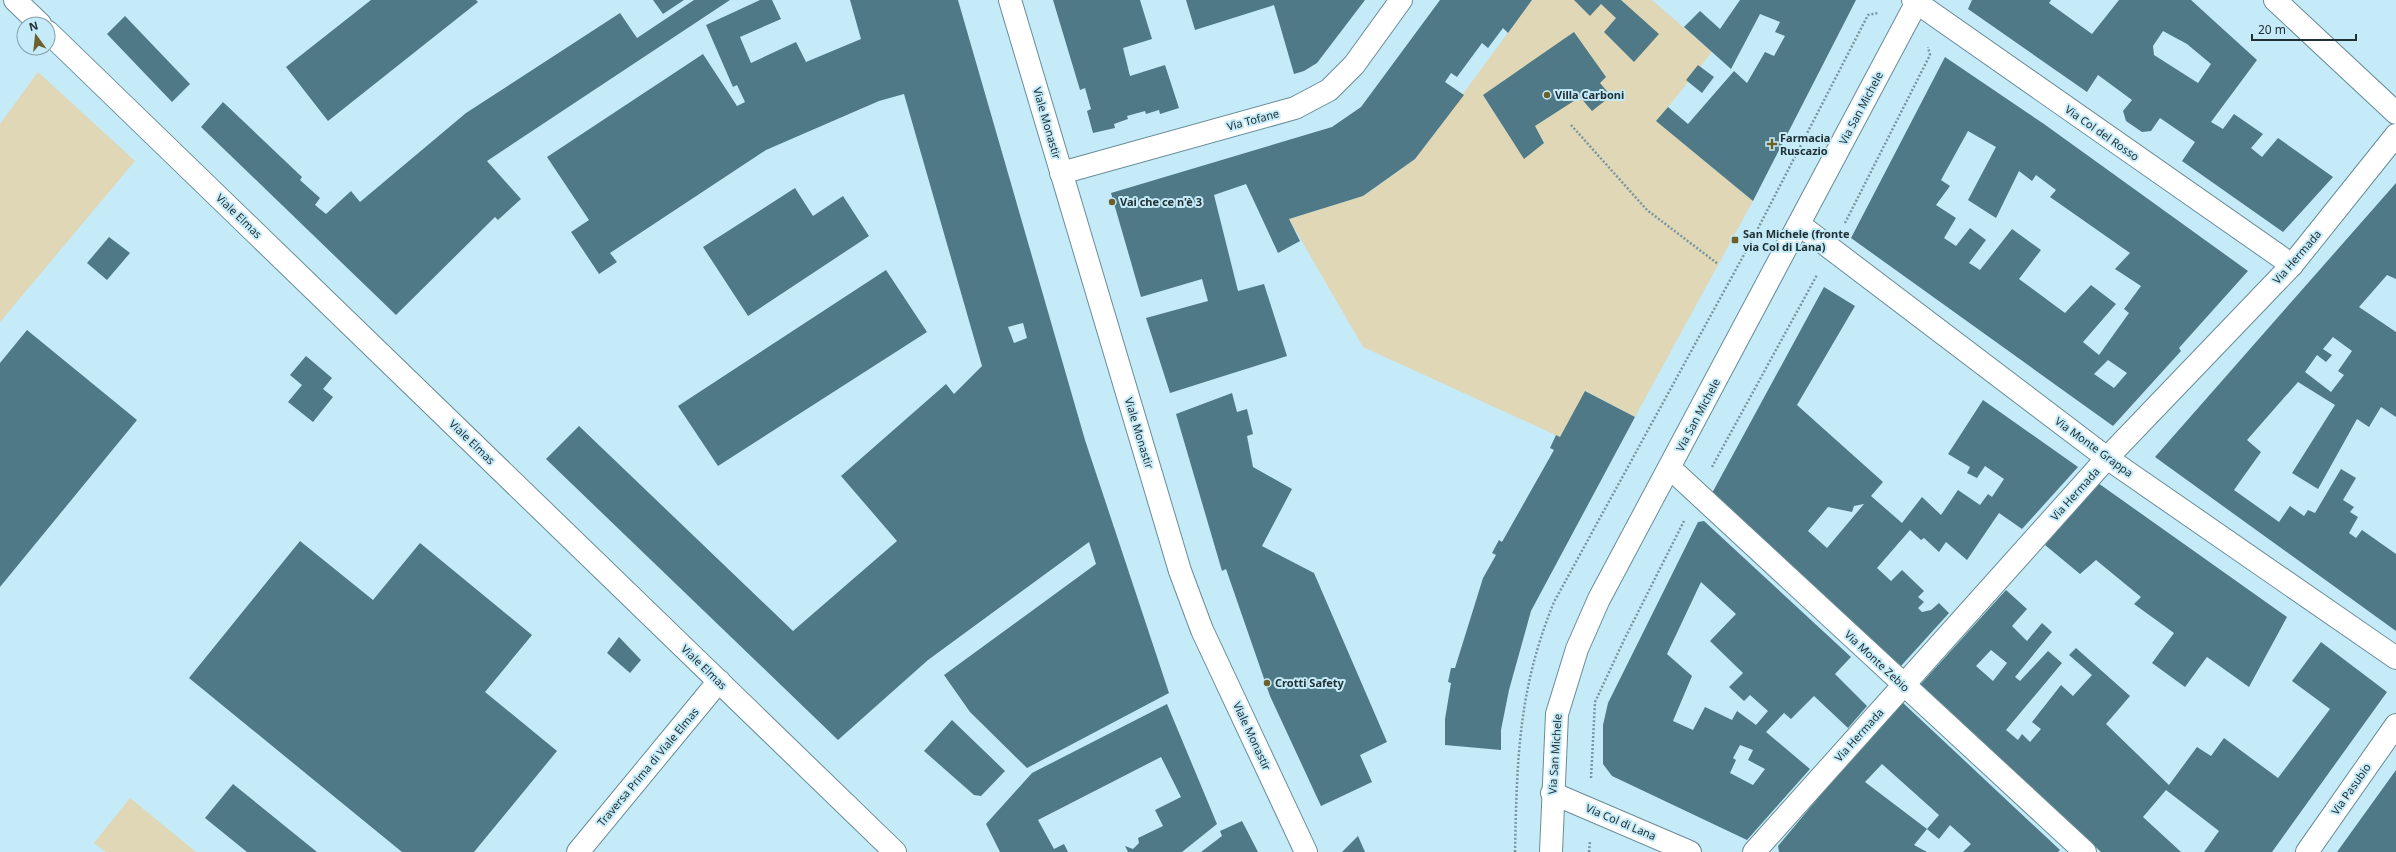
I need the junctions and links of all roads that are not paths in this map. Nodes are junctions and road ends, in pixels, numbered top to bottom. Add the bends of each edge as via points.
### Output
1 (15, 0) edge
2 (1010, 0) edge
3 (1401, 0) edge
4 (2275, 0) edge
5 (1916, 1) edge
6 (32, 16) edge
7 (56, 40) edge
8 (2396, 113) edge
9 (2396, 135) edge
10 (1061, 173) junction
11 (1800, 225) junction
12 (2292, 265) junction
13 (2107, 458) junction
14 (1670, 468) junction
15 (2396, 658) edge
16 (719, 681) junction
17 (1903, 685) junction
18 (2396, 725) edge
19 (1552, 793) junction
20 (578, 852) edge
21 (895, 852) edge
22 (1306, 852) edge
23 (1550, 852) edge
24 (1690, 852) edge
25 (1754, 852) edge
26 (2085, 852) edge
27 (2307, 852) edge

1 - 6 street
2 - 10 street, Viale Monastir
3 - 10 street, Via Tofane via 1354,65 1329,90 1296,108
4 - 8 street
5 - 11 street, Via San Michele
5 - 12 street, Via Col del Rosso
7 - 16 street, Viale Elmas
9 - 12 street, Via Hermada
10 - 22 street, Viale Monastir via 1180,571 1202,630
11 - 13 street, Via Monte Grappa
11 - 14 street, Via San Michele
12 - 13 street, Via Hermada
13 - 15 street, Via Monte Grappa
13 - 17 street, Via Hermada
14 - 17 street, Via Monte Zebio
14 - 19 street, Via San Michele via 1600,599 1577,649 1557,714
16 - 20 street, Traversa Prima di Viale Elmas
16 - 21 street, Viale Elmas
17 - 25 street, Via Hermada
17 - 26 street, Via Monte Zebio
18 - 27 street, Via Pasubio
19 - 23 street, Via San Michele
19 - 24 street, Via Col di Lana

